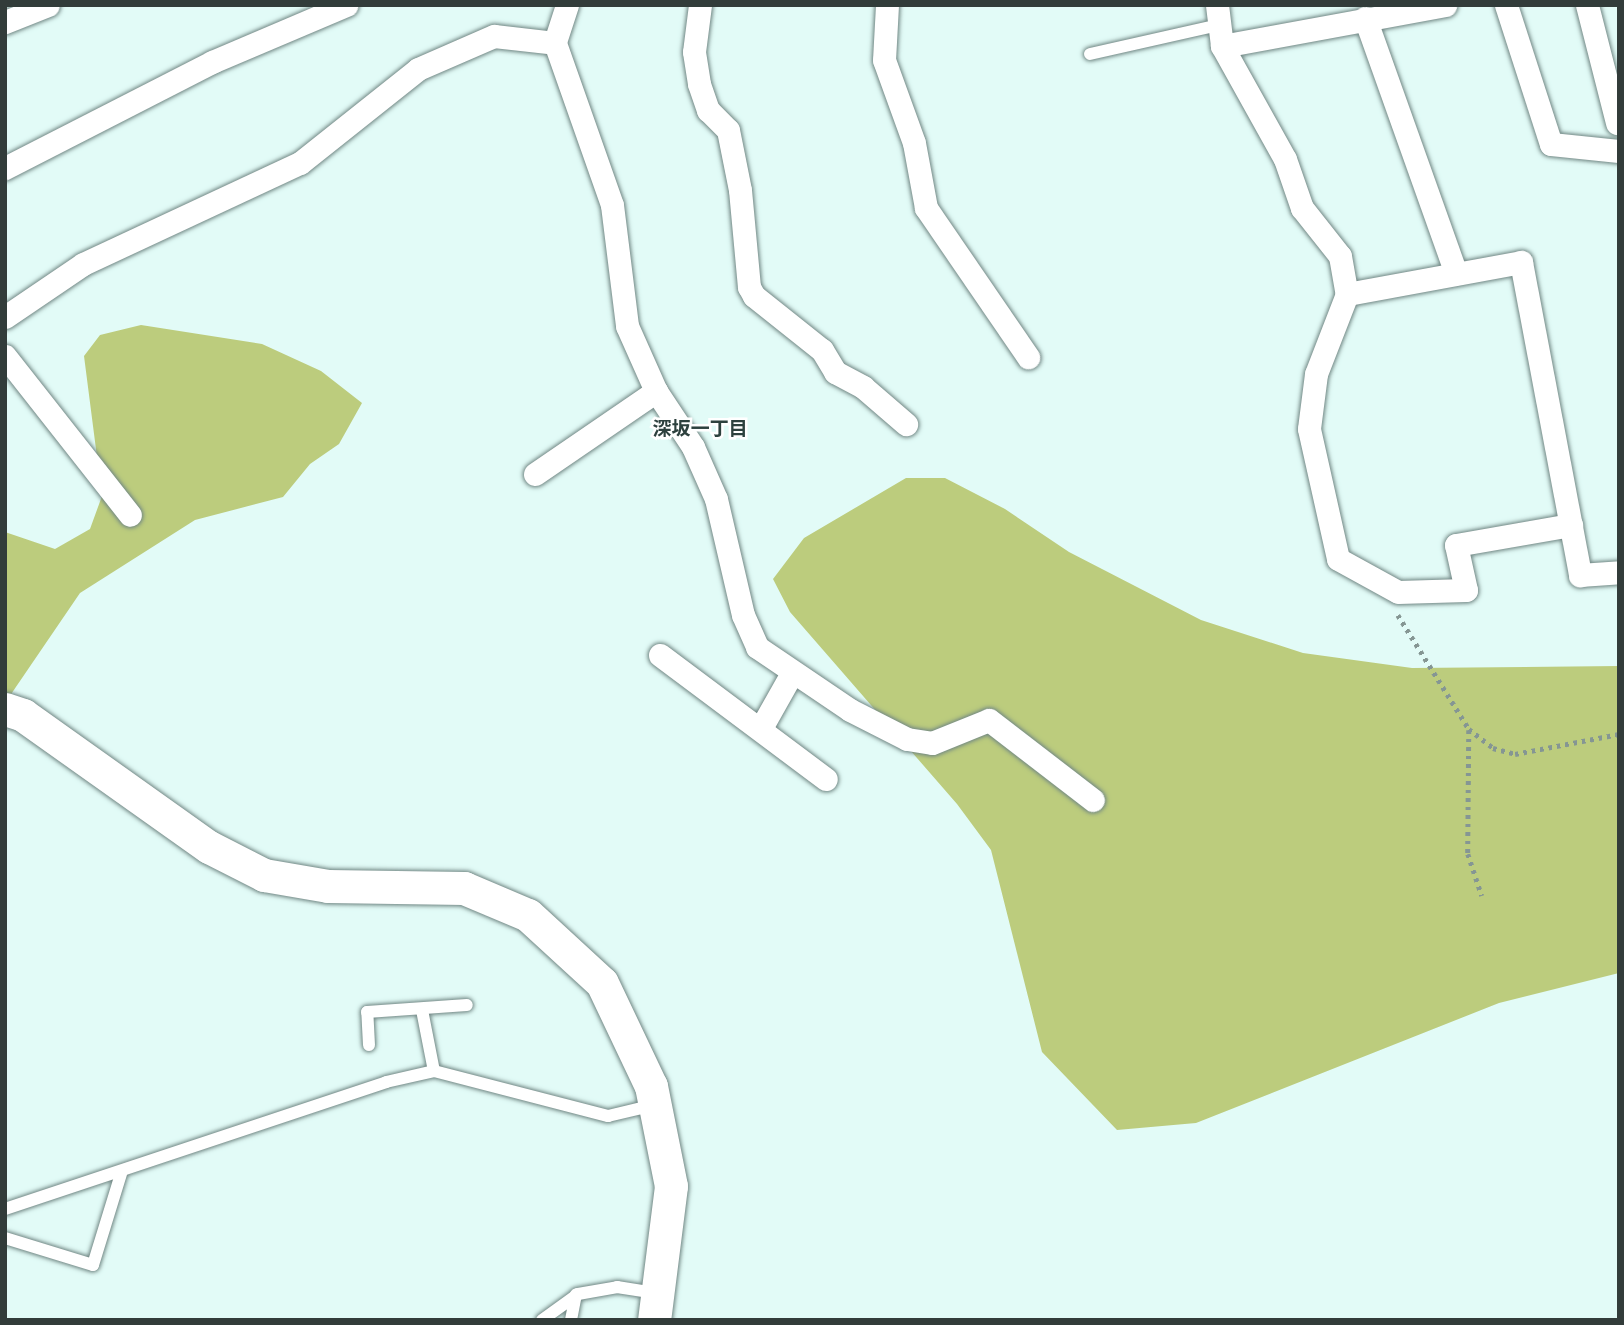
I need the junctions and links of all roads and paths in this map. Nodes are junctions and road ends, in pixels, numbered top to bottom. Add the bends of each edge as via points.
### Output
1 (48, 5) edge
2 (346, 5) edge
3 (567, 5) edge
4 (700, 5) edge
5 (887, 5) edge
6 (1446, 5) edge
7 (1506, 5) edge
8 (1587, 5) edge
9 (1365, 18) junction
10 (5, 22) edge
11 (1219, 25) edge
12 (555, 43) junction
13 (1090, 54) dead end
14 (1617, 123) dead end
15 (1619, 151) edge
16 (5, 168) edge
17 (1456, 273) junction
18 (1347, 293) junction
19 (5, 317) edge
20 (5, 355) edge
21 (1028, 357) dead end
22 (656, 391) junction
23 (906, 424) dead end
24 (536, 474) dead end
25 (130, 515) dead end
26 (1571, 525) junction
27 (1619, 572) edge
28 (1398, 592) junction
29 (660, 655) dead end
30 (792, 673) junction
31 (5, 709) edge
32 (761, 728) junction
33 (1469, 729) junction
34 (1619, 734) edge
35 (826, 779) dead end
36 (1093, 800) dead end
37 (1482, 896) dead end
38 (467, 1005) dead end
39 (422, 1010) junction
40 (369, 1045) dead end
41 (434, 1072) junction
42 (654, 1105) junction
43 (122, 1171) junction
44 (5, 1209) edge
45 (5, 1238) edge
46 (576, 1294) junction
47 (655, 1306) edge
48 (542, 1320) edge
49 (571, 1320) edge

1 - 10 street
2 - 16 street via 212,62
3 - 12 street
4 - 23 street via 694,52 699,84 708,110 728,130 740,190 749,287 821,350 835,372 863,387
5 - 21 street via 884,60 914,143 926,208
6 - 9 street
7 - 15 street via 1551,144
8 - 14 street
9 - 11 street
9 - 17 street
11 - 13 lane
11 - 18 street via 1285,159 1302,208 1339,256
12 - 19 street via 494,36 418,69 300,163 83,264
12 - 22 street via 612,205 627,326
17 - 18 street
17 - 26 street via 1521,262
18 - 28 street via 1316,374 1309,429 1338,559
20 - 25 street
22 - 24 street
22 - 30 street via 693,447 716,499 743,615 757,647
26 - 27 street via 1580,575
26 - 28 street via 1456,545 1466,590
28 - 33 path via 1393,608
29 - 32 street
30 - 32 street
30 - 36 street via 907,739 932,743 989,720
31 - 42 street via 23,715 209,846 264,875 328,886 464,888 528,915 602,983 651,1086
32 - 35 street
33 - 34 path via 1493,748 1515,754
33 - 37 path via 1468,854
38 - 39 lane
39 - 40 lane via 368,1012
39 - 41 lane
41 - 42 lane via 608,1116
41 - 43 lane via 386,1083
42 - 47 street via 671,1186
43 - 44 lane
43 - 45 lane via 93,1265
46 - 47 lane via 617,1287
46 - 48 lane
46 - 49 lane

